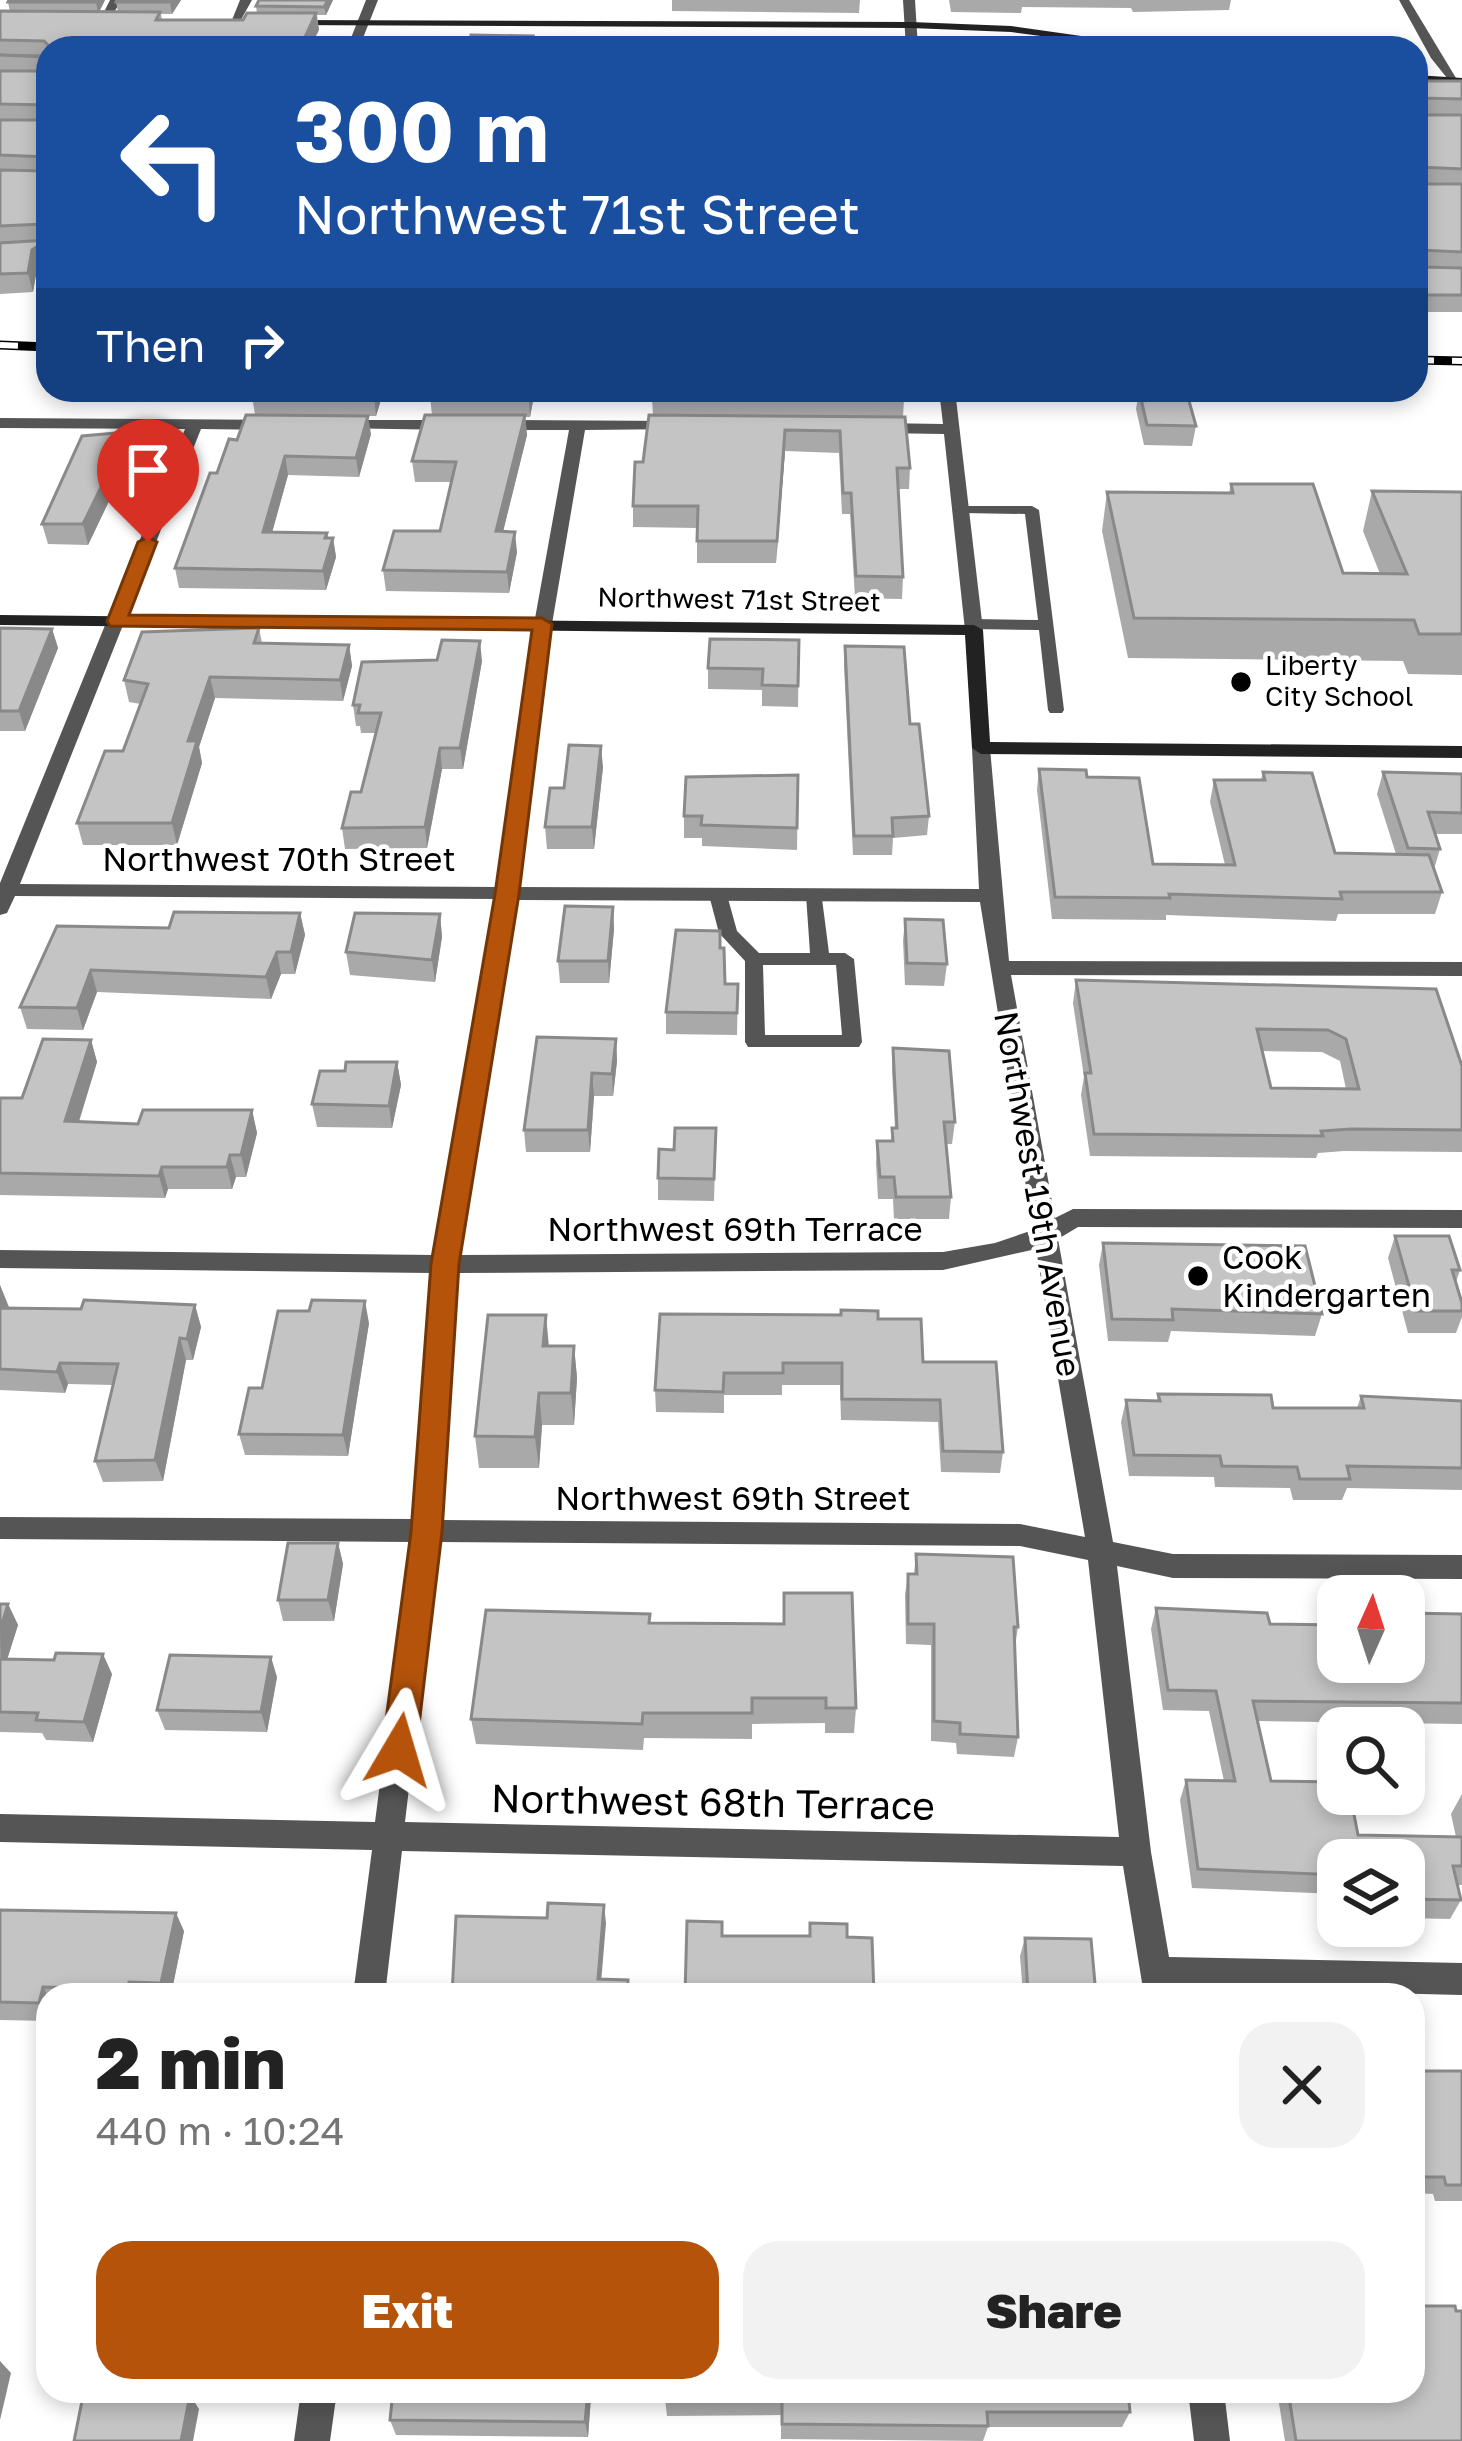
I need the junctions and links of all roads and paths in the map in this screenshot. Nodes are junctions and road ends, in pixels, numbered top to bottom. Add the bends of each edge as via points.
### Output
1 (116, 0) edge
2 (246, 0) edge
3 (372, 0) edge
4 (909, 0) edge
5 (1404, 0) edge
6 (82, 22) edge
7 (102, 22) junction
8 (124, 22) edge
9 (212, 22) edge
10 (234, 22) junction
11 (255, 23) edge
12 (277, 23) edge
13 (363, 23) junction
14 (910, 25) junction
15 (358, 36) edge
16 (910, 36) edge
17 (1066, 36) edge
18 (1419, 36) edge
19 (1428, 57) edge
20 (1428, 80) edge
21 (1458, 81) edge
22 (949, 402) edge
23 (0, 423) edge
24 (195, 424) junction
25 (291, 424) edge
26 (315, 425) edge
27 (578, 426) junction
28 (696, 427) edge
29 (860, 428) edge
30 (954, 428) junction
31 (962, 509) junction
32 (0, 620) edge
33 (117, 621) junction
34 (542, 624) junction
35 (1046, 626) junction
36 (974, 627) junction
37 (1056, 710) dead end
38 (981, 748) junction
39 (1462, 752) edge
40 (507, 894) junction
41 (718, 895) junction
42 (815, 895) junction
43 (2, 896) edge
44 (990, 896) junction
45 (754, 958) junction
46 (820, 959) junction
47 (999, 968) junction
48 (1462, 969) edge
49 (1462, 1219) edge
50 (1046, 1238) junction
51 (0, 1259) edge
52 (445, 1264) junction
53 (0, 1528) edge
54 (426, 1532) junction
55 (1101, 1551) junction
56 (1462, 1567) edge
57 (0, 1828) edge
58 (388, 1837) junction
59 (1136, 1852) junction
60 (1462, 1979) edge
61 (370, 1983) edge
62 (1159, 1983) edge
63 (317, 2403) edge
64 (1207, 2403) edge
65 (312, 2441) edge
66 (1212, 2441) edge

1 - 7 street
2 - 10 street
3 - 13 street
4 - 14 street
5 - 18 lane
6 - 7 street
7 - 8 street
9 - 10 street
10 - 11 street
12 - 13 street
13 - 14 street
13 - 15 street
14 - 16 street
14 - 17 street
19 - 21 lane
20 - 21 street
22 - 30 street, Northwest 19th Avenue
23 - 24 street
24 - 25 street
24 - 33 street
26 - 27 street
27 - 28 street
27 - 34 street
29 - 30 street
30 - 31 street, Northwest 19th Avenue
31 - 35 lane via 1032,510
31 - 36 street, Northwest 19th Avenue
32 - 33 street, Northwest 71st Street
33 - 34 street, Northwest 71st Street
33 - 43 street
34 - 36 street, Northwest 71st Street
34 - 40 street
35 - 36 lane
35 - 37 lane
36 - 38 street, Northwest 19th Avenue
38 - 39 street
38 - 44 street, Northwest 19th Avenue
40 - 41 street, Northwest 70th Street
40 - 43 street, Northwest 70th Street
40 - 52 street
41 - 42 street, Northwest 70th Street
41 - 45 lane via 728,933
42 - 44 street, Northwest 70th Street
42 - 46 lane
44 - 47 street, Northwest 19th Avenue
45 - 46 lane
45 - 46 lane via 755,1042 852,1042 845,959
47 - 48 street
47 - 50 street, Northwest 19th Avenue
49 - 50 street, Northwest 69th Terrace via 1073,1218
50 - 52 street, Northwest 69th Terrace via 943,1261
50 - 55 street, Northwest 19th Avenue
51 - 52 street, Northwest 69th Terrace
52 - 54 street
53 - 54 street, Northwest 69th Street
54 - 55 street, Northwest 69th Street via 1020,1535
54 - 58 street
55 - 56 street, Northwest 69th Street via 1173,1566
55 - 59 street, Northwest 19th Avenue
57 - 58 street, Northwest 68th Terrace
58 - 59 street, Northwest 68th Terrace
58 - 61 street
59 - 62 street, Northwest 19th Avenue
60 - 62 street
63 - 65 street
64 - 66 street

